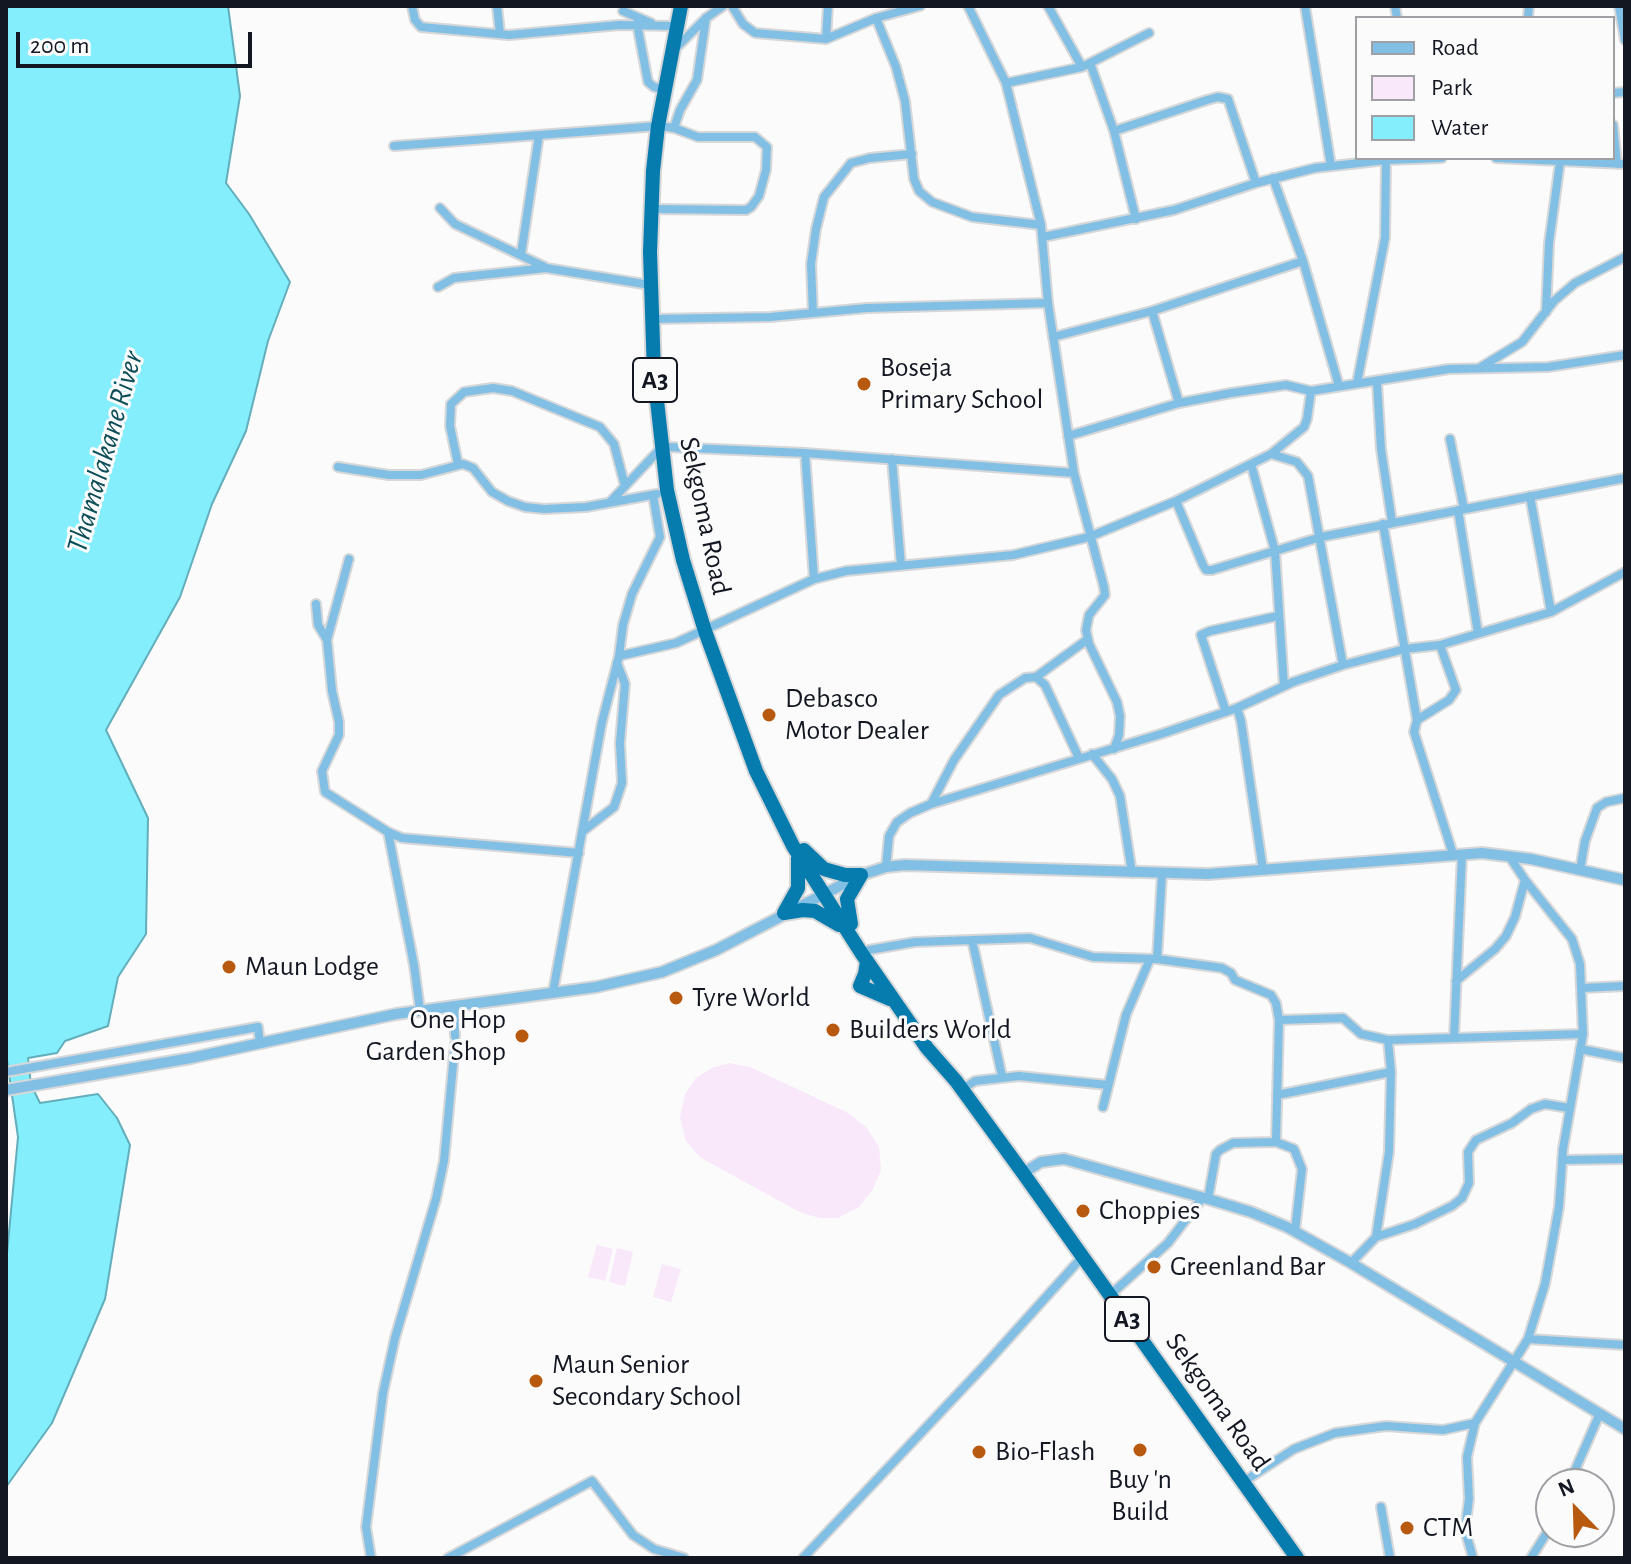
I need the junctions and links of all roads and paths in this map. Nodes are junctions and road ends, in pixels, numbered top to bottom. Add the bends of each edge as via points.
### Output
1 (412, 6) edge
2 (497, 6) edge
3 (681, 6) edge
4 (723, 6) edge
5 (732, 6) edge
6 (828, 6) edge
7 (920, 6) edge
8 (968, 6) edge
9 (1048, 6) edge
10 (1305, 6) edge
11 (1619, 6) edge
12 (626, 10) edge
13 (706, 18) junction
14 (876, 18) junction
15 (637, 24) junction
16 (655, 25) junction
17 (676, 26) junction
18 (1149, 33) dead end
19 (500, 34) junction
20 (826, 39) junction
21 (1625, 40) edge
22 (672, 52) junction
23 (1086, 65) junction
24 (1006, 83) junction
25 (665, 89) junction
26 (658, 126) junction
27 (674, 128) junction
28 (1114, 131) junction
29 (539, 135) junction
30 (1615, 135) edge
31 (394, 146) dead end
32 (912, 154) junction
33 (1378, 160) edge
34 (1386, 160) edge
35 (1528, 160) edge
36 (1560, 162) junction
37 (1621, 164) edge
38 (1331, 166) junction
39 (1273, 178) junction
40 (1256, 183) junction
41 (440, 208) dead end
42 (651, 209) junction
43 (1136, 219) junction
44 (1041, 225) junction
45 (1043, 237) junction
46 (521, 255) junction
47 (1625, 257) edge
48 (1303, 261) junction
49 (546, 268) junction
50 (650, 285) junction
51 (438, 287) dead end
52 (1048, 303) junction
53 (1152, 311) junction
54 (1546, 312) junction
55 (813, 313) junction
56 (651, 319) junction
57 (1053, 337) junction
58 (1625, 355) edge
59 (1480, 367) junction
60 (1357, 383) junction
61 (1377, 383) junction
62 (1339, 386) junction
63 (1311, 391) junction
64 (1179, 403) junction
65 (1068, 436) junction
66 (1450, 439) dead end
67 (662, 447) junction
68 (805, 453) junction
69 (1271, 454) junction
70 (892, 459) junction
71 (458, 464) junction
72 (1251, 464) junction
73 (338, 467) dead end
74 (1074, 473) junction
75 (1625, 478) edge
76 (625, 486) junction
77 (660, 493) junction
78 (1530, 496) junction
79 (1176, 501) junction
80 (610, 502) junction
81 (1461, 510) junction
82 (1388, 523) junction
83 (1089, 537) junction
84 (1321, 537) junction
85 (1275, 551) junction
86 (349, 559) dead end
87 (901, 565) junction
88 (1625, 572) edge
89 (814, 579) junction
90 (316, 604) dead end
91 (1551, 612) junction
92 (1278, 616) junction
93 (705, 631) junction
94 (1478, 633) junction
95 (1088, 639) junction
96 (327, 640) junction
97 (1440, 645) junction
98 (1405, 649) junction
99 (618, 660) junction
100 (1343, 665) junction
101 (1036, 677) junction
102 (1284, 686) junction
103 (1237, 708) junction
104 (1226, 712) junction
105 (1417, 720) junction
106 (1114, 749) junction
107 (1092, 754) junction
108 (1079, 758) junction
109 (1625, 798) edge
110 (931, 804) junction
111 (583, 831) junction
112 (388, 832) junction
113 (801, 852) junction
114 (579, 853) junction
115 (1457, 854) junction
116 (1509, 856) junction
117 (886, 867) junction
118 (1263, 870) junction
119 (1580, 870) junction
120 (1132, 873) junction
121 (1162, 874) junction
122 (861, 875) junction
123 (1525, 880) junction
124 (1625, 880) edge
125 (826, 892) junction
126 (784, 913) junction
127 (848, 926) junction
128 (972, 940) junction
129 (868, 955) junction
130 (1154, 959) junction
131 (1456, 981) junction
132 (1625, 986) edge
133 (1582, 988) junction
134 (553, 992) junction
135 (454, 1005) junction
136 (420, 1010) junction
137 (1279, 1020) junction
138 (1583, 1034) junction
139 (1454, 1038) junction
140 (1388, 1040) junction
141 (260, 1044) junction
142 (1580, 1049) junction
143 (1625, 1058) edge
144 (7, 1072) edge
145 (1391, 1072) junction
146 (1002, 1076) junction
147 (1108, 1085) junction
148 (958, 1086) junction
149 (7, 1090) edge
150 (1277, 1095) junction
151 (1103, 1107) dead end
152 (1569, 1108) junction
153 (1276, 1142) junction
154 (1625, 1159) edge
155 (1562, 1160) junction
156 (1023, 1173) junction
157 (1206, 1198) junction
158 (1295, 1231) junction
159 (1376, 1237) junction
160 (1083, 1256) junction
161 (1351, 1263) junction
162 (1110, 1295) junction
163 (1528, 1339) junction
164 (1625, 1345) edge
165 (1514, 1362) junction
166 (1600, 1413) junction
167 (1475, 1423) junction
168 (1625, 1429) edge
169 (1576, 1468) edge
170 (1243, 1482) junction
171 (1381, 1507) dead end
172 (371, 1558) edge
173 (448, 1558) edge
174 (684, 1558) edge
175 (803, 1558) edge
176 (1297, 1558) edge
177 (1390, 1558) edge
178 (1473, 1558) edge

1 - 19 street via 421,27
2 - 19 street
3 - 17 highway, Sekgoma Road / A3
4 - 13 street
5 - 20 street via 755,33
6 - 20 street
7 - 14 street
8 - 24 street
9 - 23 street
10 - 38 street
11 - 21 street
12 - 16 street
13 - 22 street
13 - 27 street via 697,80
14 - 20 street
14 - 32 street via 896,67
15 - 16 street
15 - 19 street
15 - 25 street via 648,82
16 - 17 street
17 - 22 highway, Sekgoma Road / A3
18 - 23 street
22 - 25 highway, Sekgoma Road / A3
23 - 24 street
23 - 28 street
24 - 44 street
25 - 26 highway, Sekgoma Road / A3
26 - 27 street
26 - 29 street
26 - 42 highway, Sekgoma Road / A3
27 - 42 street via 698,137 761,140 767,158 759,196 746,210
28 - 40 street via 1218,97 1228,99
28 - 43 street
29 - 31 street
29 - 46 street
30 - 37 street
32 - 44 street via 914,179 932,202 972,217
32 - 55 street via 851,163 824,197 811,264
33 - 38 street
34 - 60 street via 1385,238
35 - 36 street
36 - 37 street
36 - 54 street
38 - 39 street
39 - 40 street
39 - 48 street
40 - 43 street
41 - 46 street via 455,224
42 - 50 highway, Sekgoma Road / A3
43 - 45 street
44 - 45 street
45 - 52 street
46 - 49 street
47 - 54 street via 1575,283
48 - 53 street
48 - 62 street
49 - 50 street
49 - 51 street via 454,278
50 - 56 highway, Sekgoma Road / A3
52 - 55 street
52 - 57 street
53 - 57 street
53 - 64 street
54 - 59 street via 1522,342
55 - 56 street
56 - 67 highway, Sekgoma Road / A3
57 - 65 street
58 - 59 street via 1548,367
59 - 61 street
60 - 61 street
60 - 62 street
61 - 82 street
62 - 63 street
63 - 64 street via 1272,386
63 - 69 street via 1304,427
64 - 65 street
65 - 74 street
66 - 81 street
67 - 68 street
67 - 76 street
67 - 77 highway, Sekgoma Road / A3
68 - 70 street
68 - 89 street
69 - 72 street
69 - 84 street via 1304,467
70 - 74 street
70 - 87 street
71 - 73 street via 421,475
71 - 76 street via 451,404 464,392 493,388 600,427 614,444
71 - 80 street via 473,468 492,492 525,507
72 - 79 street
72 - 85 street
74 - 83 street
75 - 78 street
76 - 80 street
77 - 80 street
77 - 93 highway, Sekgoma Road / A3
77 - 99 street via 660,537 629,603
78 - 81 street
78 - 91 street
79 - 83 street
79 - 85 street via 1206,570
81 - 82 street
81 - 94 street
82 - 84 street
82 - 98 street
83 - 87 street via 1013,555
83 - 95 street via 1105,595 1089,615
84 - 85 street
84 - 100 street
85 - 92 street
86 - 96 street
87 - 89 street
88 - 91 street
89 - 93 street
90 - 96 street via 318,625
91 - 94 street
92 - 102 street
92 - 104 street via 1201,635
93 - 99 street
93 - 113 highway, Sekgoma Road / A3 via 756,771
94 - 97 street
95 - 101 street
95 - 106 street via 1117,702 1119,735
96 - 112 street via 339,735 322,771 322,783 329,796
97 - 98 street
97 - 105 street via 1456,690
98 - 100 street
98 - 105 street
99 - 111 street
99 - 111 street via 625,684 619,798
100 - 102 street
101 - 108 street via 1045,685
101 - 110 street via 999,695
102 - 103 street
103 - 104 street
103 - 118 street
104 - 106 street
105 - 115 street via 1416,745
106 - 107 street
107 - 108 street
107 - 120 street via 1120,796
108 - 110 street
109 - 119 street via 1597,808
110 - 117 street via 897,822 889,836
111 - 114 street
112 - 114 street via 417,841
112 - 136 street
113 - 122 highway via 824,869
113 - 125 highway, Sekgoma Road / A3
113 - 126 highway via 798,888
114 - 134 street
115 - 116 street
115 - 118 street
115 - 131 street
116 - 119 street
116 - 123 street
117 - 120 street
117 - 122 street
118 - 121 street
119 - 124 street
120 - 121 street
121 - 130 street
122 - 125 street
122 - 127 highway via 847,899
123 - 131 street via 1506,936
123 - 133 street via 1572,939
125 - 126 street
125 - 127 highway, Sekgoma Road / A3
126 - 127 highway via 815,911
126 - 134 street via 674,968
127 - 129 highway, Sekgoma Road / A3
128 - 129 street via 915,942
128 - 130 street via 1030,938 1093,957
128 - 146 street
129 - 148 highway, Sekgoma Road / A3 via 933,1042
129 - 148 highway, Sekgoma Road / A3 via 896,1003
130 - 137 street via 1226,969 1235,980 1274,998
130 - 147 street via 1126,1015
131 - 139 street
132 - 133 street
133 - 138 street
134 - 135 street
135 - 136 street
135 - 172 street via 444,1161 383,1393 366,1527
136 - 141 street
137 - 140 street via 1343,1018 1361,1034
137 - 150 street
138 - 139 street
138 - 142 street
139 - 140 street
140 - 145 street
141 - 144 street via 258,1027
141 - 149 street
142 - 143 street
142 - 152 street
145 - 150 street
145 - 159 street via 1389,1152
146 - 147 street
146 - 148 street
147 - 151 street
148 - 156 highway, Sekgoma Road / A3
150 - 153 street
152 - 155 street
152 - 159 street via 1545,1104 1476,1140 1468,1152 1469,1183 1462,1198 1415,1224
153 - 157 street via 1233,1143 1220,1150
153 - 158 street via 1294,1149 1302,1169
154 - 155 street
155 - 163 street via 1552,1253
156 - 157 street via 1041,1162 1064,1159
156 - 160 highway, Sekgoma Road / A3
157 - 158 street
157 - 162 street via 1168,1243
158 - 161 street
159 - 161 street
160 - 162 highway, Sekgoma Road / A3
160 - 175 street
161 - 165 street
162 - 170 highway, Sekgoma Road / A3
163 - 164 street
163 - 165 street
165 - 166 street
165 - 167 street
166 - 168 street
166 - 169 street
167 - 170 street via 1443,1430 1386,1426 1335,1433 1294,1449
167 - 178 street via 1467,1457 1465,1530
170 - 176 highway, Sekgoma Road / A3
171 - 177 street
173 - 174 street via 592,1481 633,1535 654,1549

